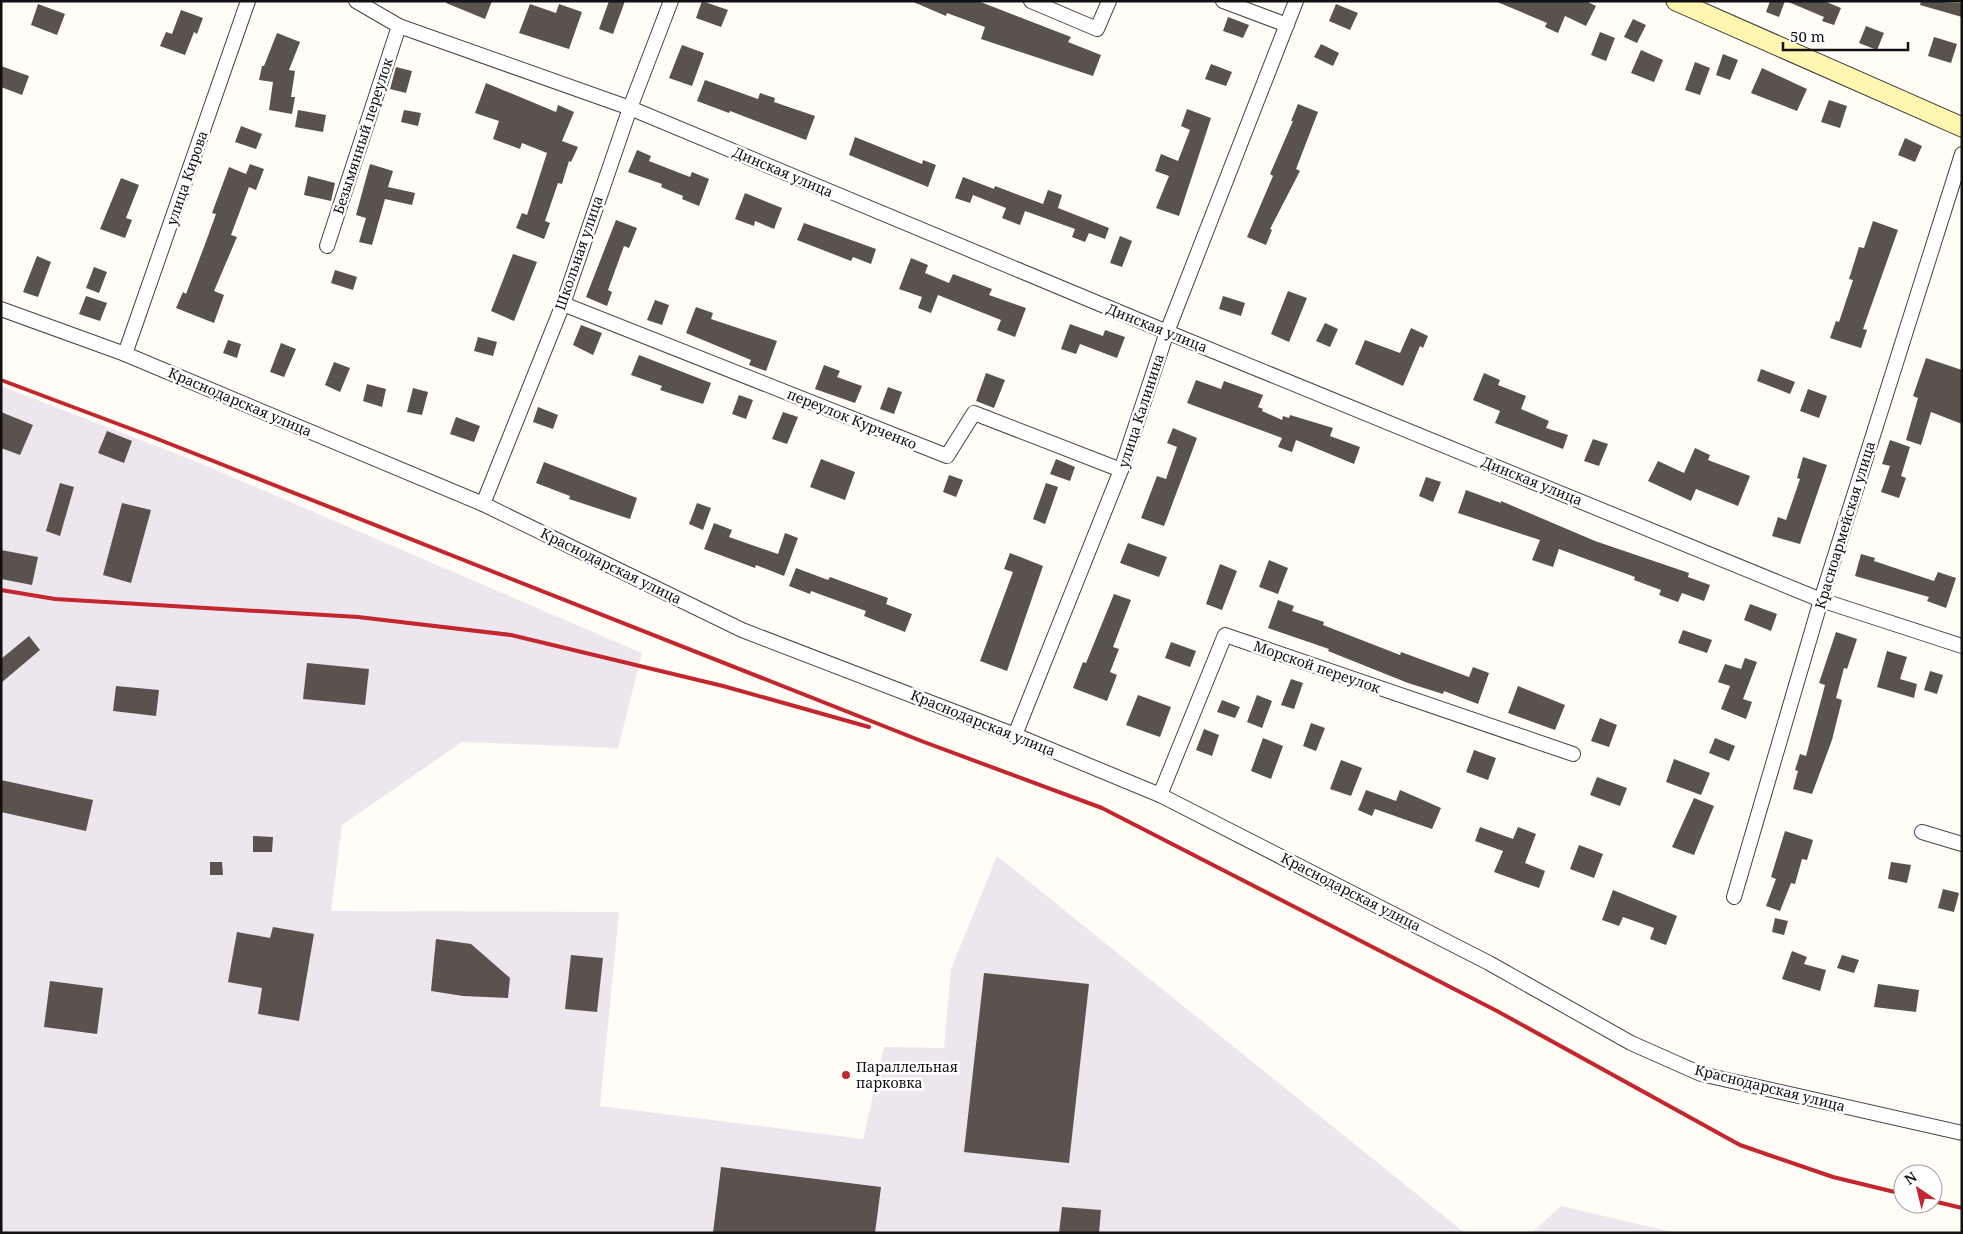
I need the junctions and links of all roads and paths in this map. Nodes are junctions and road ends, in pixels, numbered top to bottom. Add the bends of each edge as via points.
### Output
1 (248, 1) edge
2 (356, 1) edge
3 (671, 1) edge
4 (1031, 1) edge
5 (1108, 1) edge
6 (1223, 1) edge
7 (1296, 1) edge
8 (1676, 1) edge
9 (1287, 25) junction
10 (399, 26) junction
11 (630, 108) junction
12 (1962, 126) edge
13 (1962, 154) edge
14 (327, 246) dead end
15 (562, 304) junction
16 (1, 309) edge
17 (1167, 332) junction
18 (125, 354) junction
19 (1121, 470) junction
20 (483, 504) junction
21 (1822, 600) junction
22 (1962, 646) edge
23 (1015, 735) junction
24 (1573, 754) dead end
25 (1160, 795) junction
26 (1922, 832) dead end
27 (1962, 844) edge
28 (1734, 897) dead end
29 (1962, 1133) edge

1 - 18 street, улица Кирова
2 - 10 street, Динская улица
3 - 11 street, Школьная улица
4 - 5 street via 1097,29
6 - 9 street
7 - 9 street, улица Калинина
8 - 12 street
9 - 17 street, улица Калинина
10 - 11 street, Динская улица
10 - 14 street, Безымянный переулок
11 - 15 street, Школьная улица
11 - 17 street, Динская улица
13 - 21 street, Красноармейская улица
15 - 19 street, переулок Курченко via 947,456 974,413
15 - 20 street, Школьная улица
16 - 18 street, Краснодарская улица
17 - 19 street, улица Калинина
17 - 21 street, Динская улица
18 - 20 street, Краснодарская улица
19 - 23 street, улица Калинина
20 - 23 street, Краснодарская улица via 742,630
21 - 22 street, Динская улица
21 - 28 street, Красноармейская улица
23 - 25 street, Краснодарская улица
24 - 25 street, Морской переулок via 1225,636
25 - 29 street, Краснодарская улица via 1489,963 1631,1044 1701,1074
26 - 27 street

